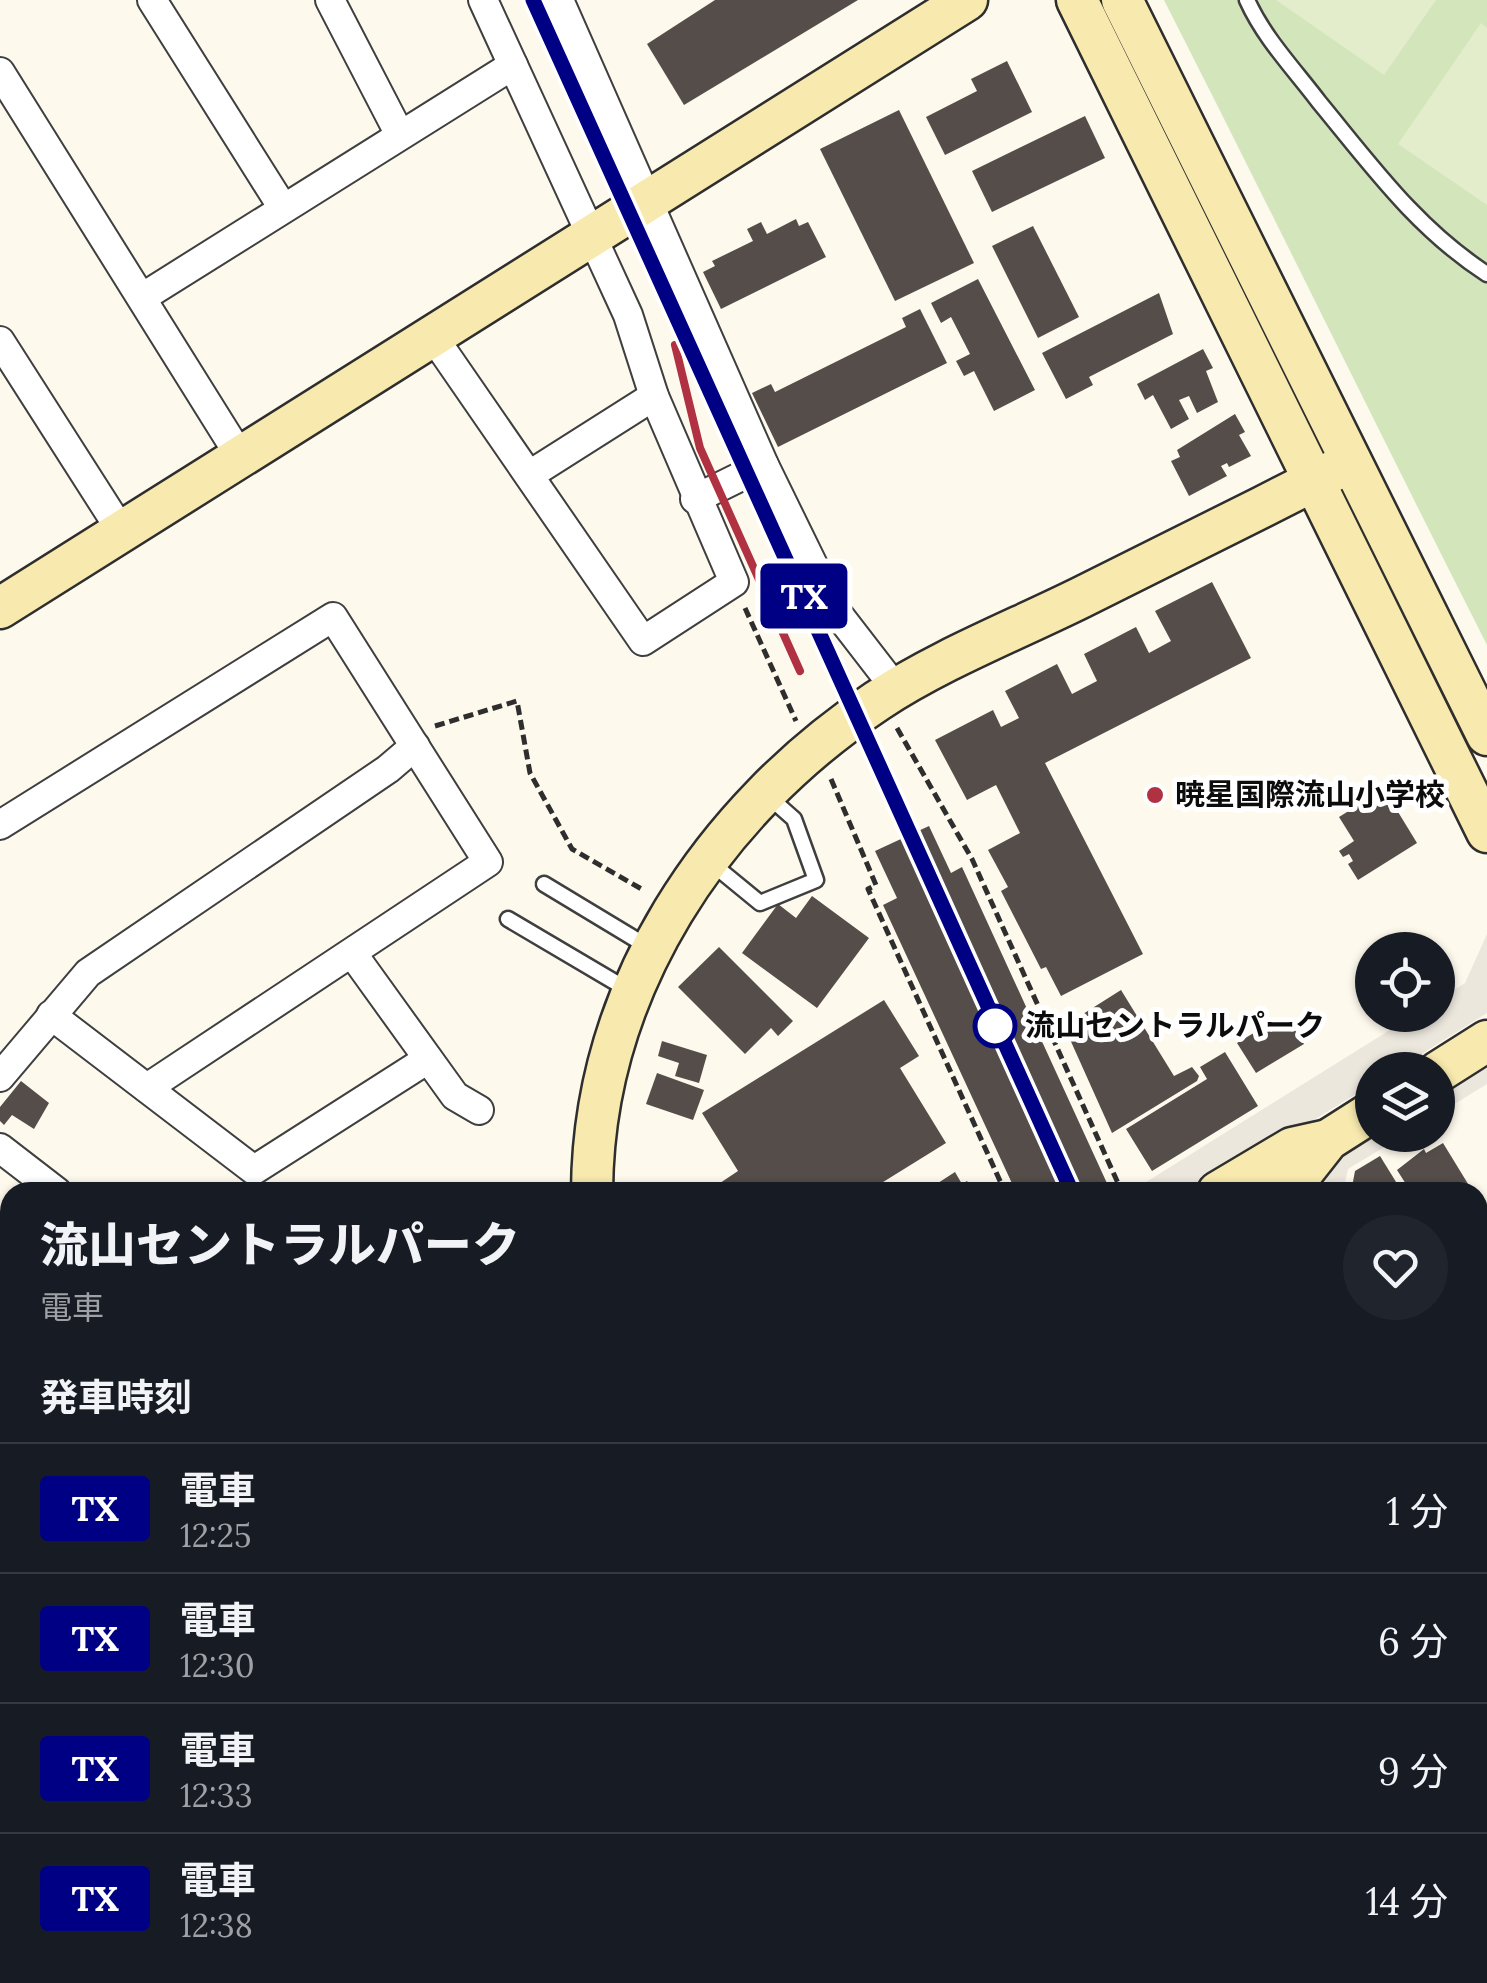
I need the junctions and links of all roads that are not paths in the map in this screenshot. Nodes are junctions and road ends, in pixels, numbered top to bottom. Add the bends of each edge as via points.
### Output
1 (152, 0) edge
2 (330, 0) edge
3 (484, 0) edge
4 (558, 0) edge
5 (968, 0) edge
6 (1078, 0) edge
7 (1122, 0) edge
8 (1248, 0) edge
9 (513, 65) junction
10 (0, 72) edge
11 (400, 135) junction
12 (650, 202) junction
13 (283, 208) junction
14 (594, 236) junction
15 (1487, 274) edge
16 (143, 297) junction
17 (434, 338) junction
18 (0, 341) edge
19 (9, 375) edge
20 (654, 396) junction
21 (240, 456) junction
22 (1351, 462) junction
23 (764, 465) junction
24 (531, 474) junction
25 (1314, 481) junction
26 (695, 499) junction
27 (122, 532) junction
28 (0, 608) edge
29 (895, 707) junction
30 (1487, 735) edge
31 (415, 746) junction
32 (764, 791) junction
33 (0, 825) edge
34 (1487, 832) edge
35 (706, 859) junction
36 (544, 884) dead end
37 (508, 918) dead end
38 (650, 948) junction
39 (352, 953) junction
40 (631, 992) junction
41 (50, 1015) junction
42 (1487, 1041) edge
43 (428, 1060) junction
44 (1455, 1061) edge
45 (0, 1077) edge
46 (147, 1088) junction
47 (479, 1110) dead end
48 (1355, 1123) edge
49 (1328, 1140) junction
50 (3, 1156) edge
51 (42, 1182) edge
52 (593, 1182) edge
53 (1235, 1182) edge
54 (1295, 1182) edge

1 - 13 street
2 - 11 street
3 - 9 street
4 - 12 street
5 - 12 street
6 - 25 street
7 - 22 street
8 - 15 lane via 1271,42 1401,202 1452,252
9 - 11 street
9 - 14 street
10 - 16 street
11 - 13 street
12 - 14 street
12 - 23 street
13 - 16 street
14 - 17 street
14 - 20 street
16 - 21 street
17 - 21 street
17 - 24 street
18 - 19 street
19 - 27 street
20 - 24 street
20 - 26 street
21 - 27 street
22 - 25 street
22 - 30 street
23 - 26 street
23 - 29 street via 835,610
24 - 26 street via 643,641 734,582
25 - 29 street
25 - 34 street
27 - 28 street
29 - 32 street via 802,756
31 - 33 street via 333,616
31 - 39 street via 488,862
31 - 41 street via 88,973
32 - 35 street
32 - 35 lane via 794,819 816,880 760,903
35 - 38 street
36 - 38 lane
37 - 40 lane
38 - 40 street
39 - 43 street
39 - 46 street
40 - 52 street via 611,1056
41 - 45 street
41 - 46 street
42 - 44 street
43 - 46 street via 254,1170
43 - 47 street via 455,1096
48 - 49 street
49 - 53 street via 1292,1148
49 - 54 street
50 - 51 street

